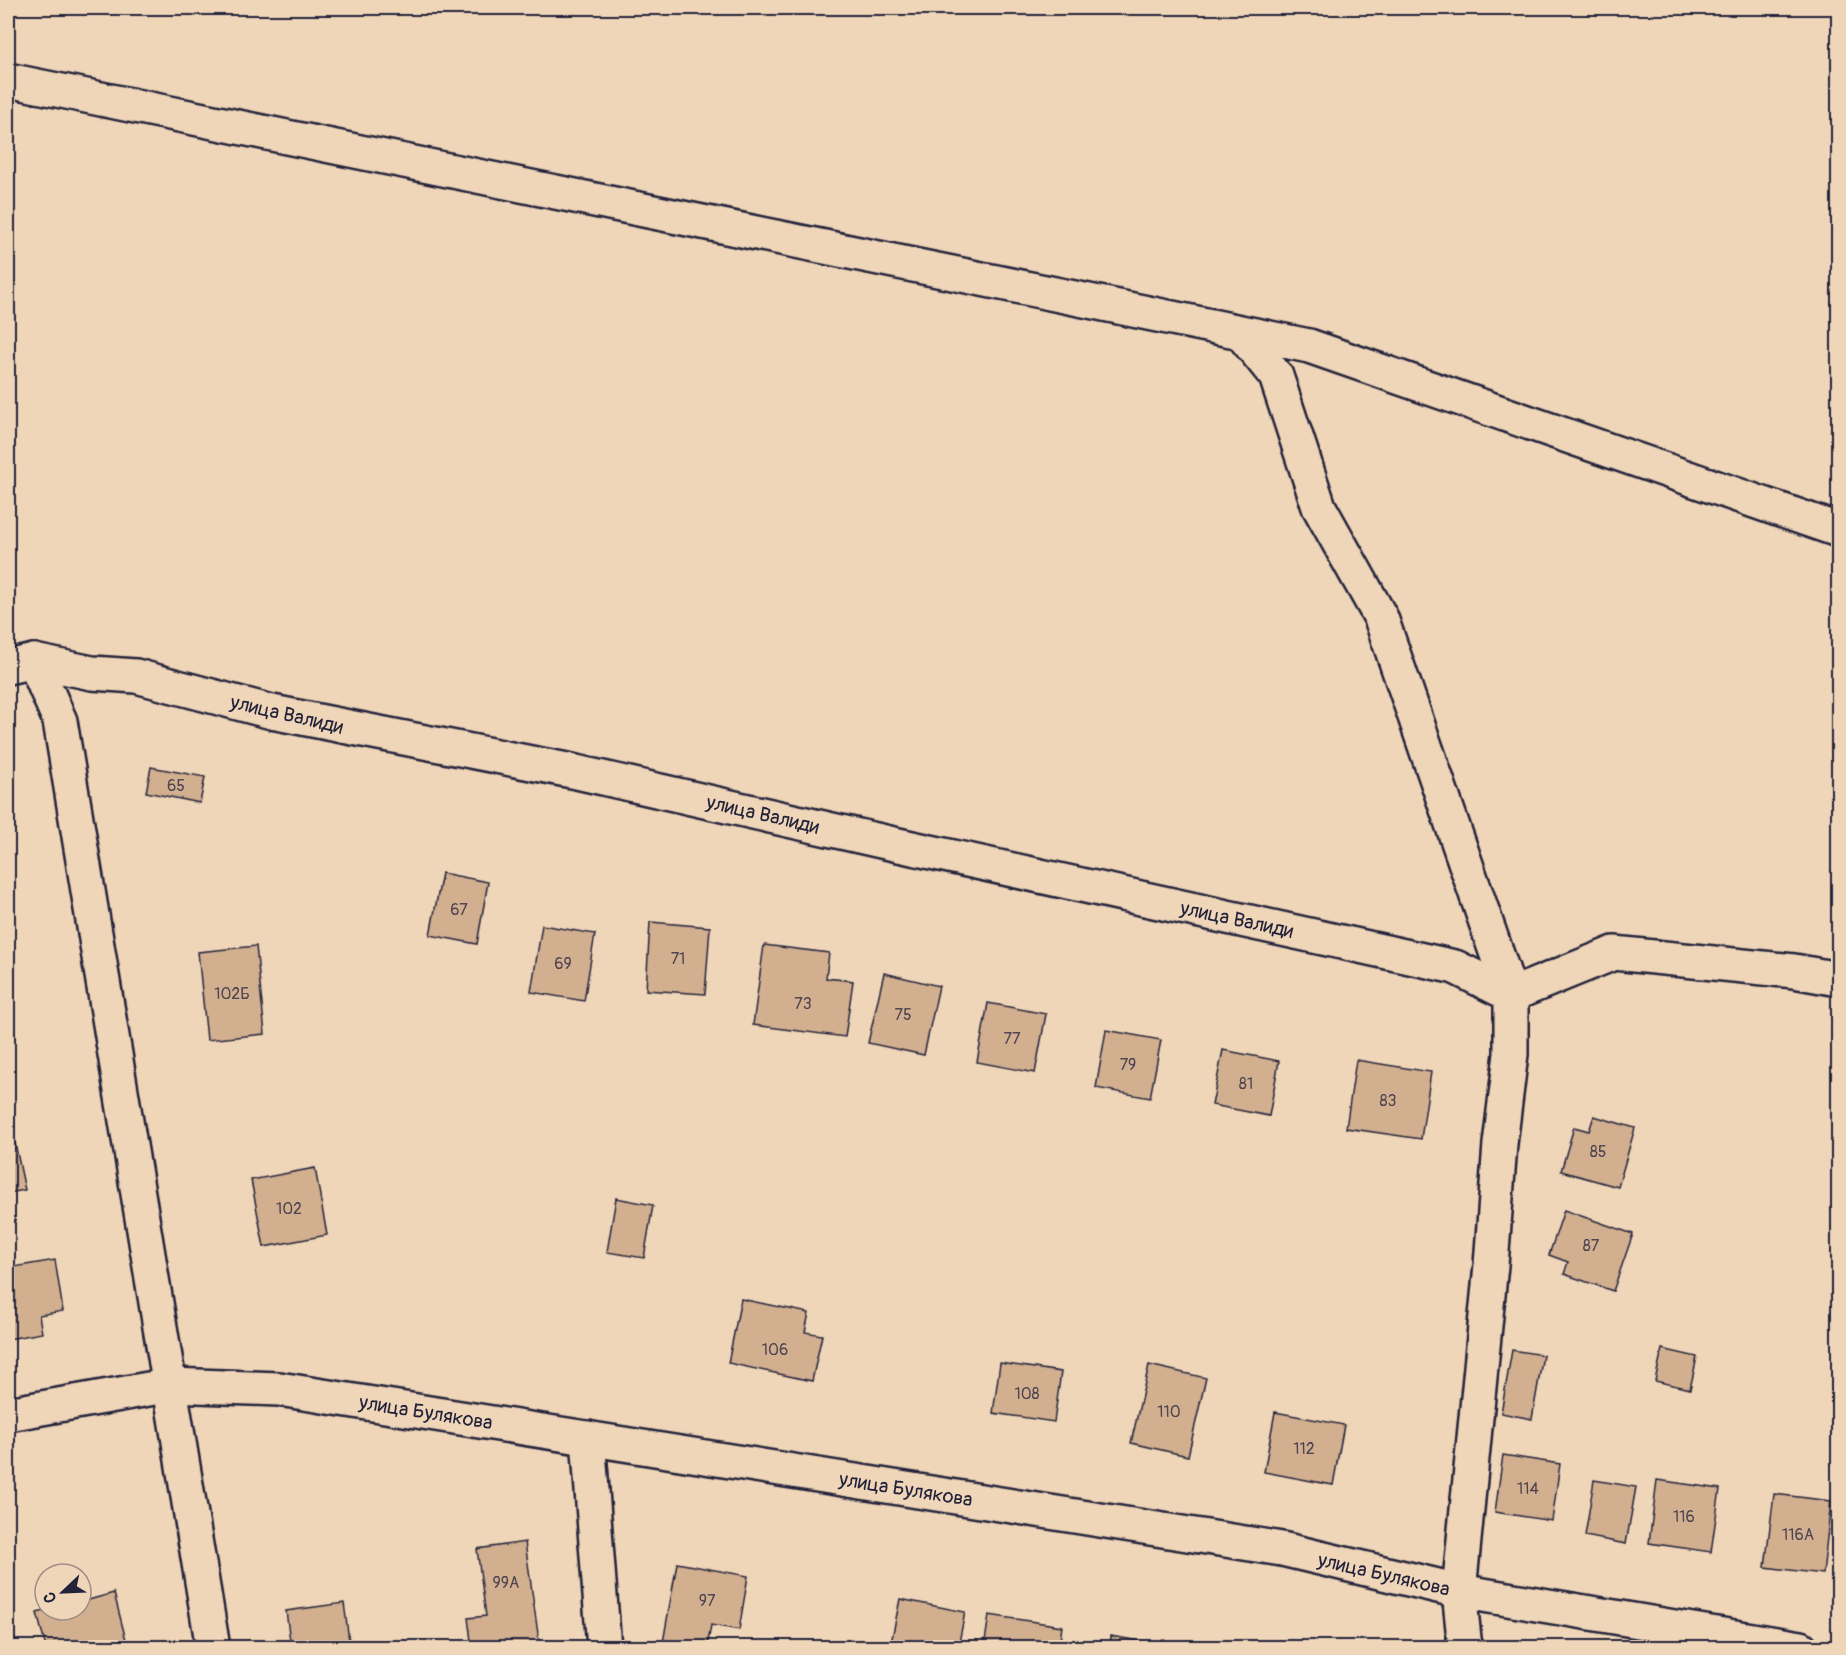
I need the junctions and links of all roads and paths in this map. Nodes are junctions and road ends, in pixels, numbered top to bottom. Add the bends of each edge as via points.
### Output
1 (8, 80) edge
2 (1242, 334) junction
3 (1839, 530) edge
4 (21, 664) edge
5 (1839, 979) edge
6 (1511, 995) junction
7 (171, 1385) junction
8 (8, 1414) edge
9 (588, 1438) junction
10 (1459, 1591) junction
11 (213, 1647) edge
12 (604, 1647) edge
13 (1465, 1647) edge
14 (1801, 1647) edge

1 - 2 street
2 - 3 street via 1309,346
2 - 6 street via 1276,376 1319,507 1380,618
4 - 6 street, улица Валиди via 136,676 272,712 572,771 1455,967
4 - 7 street via 60,721
5 - 6 street via 1794,970 1614,953
6 - 10 street via 1511,1054
7 - 8 street, улица Булякова
7 - 9 street, улица Булякова via 279,1389
7 - 11 street
9 - 10 street, улица Булякова via 1282,1549
9 - 12 street
10 - 13 street
10 - 14 street, улица Булякова

